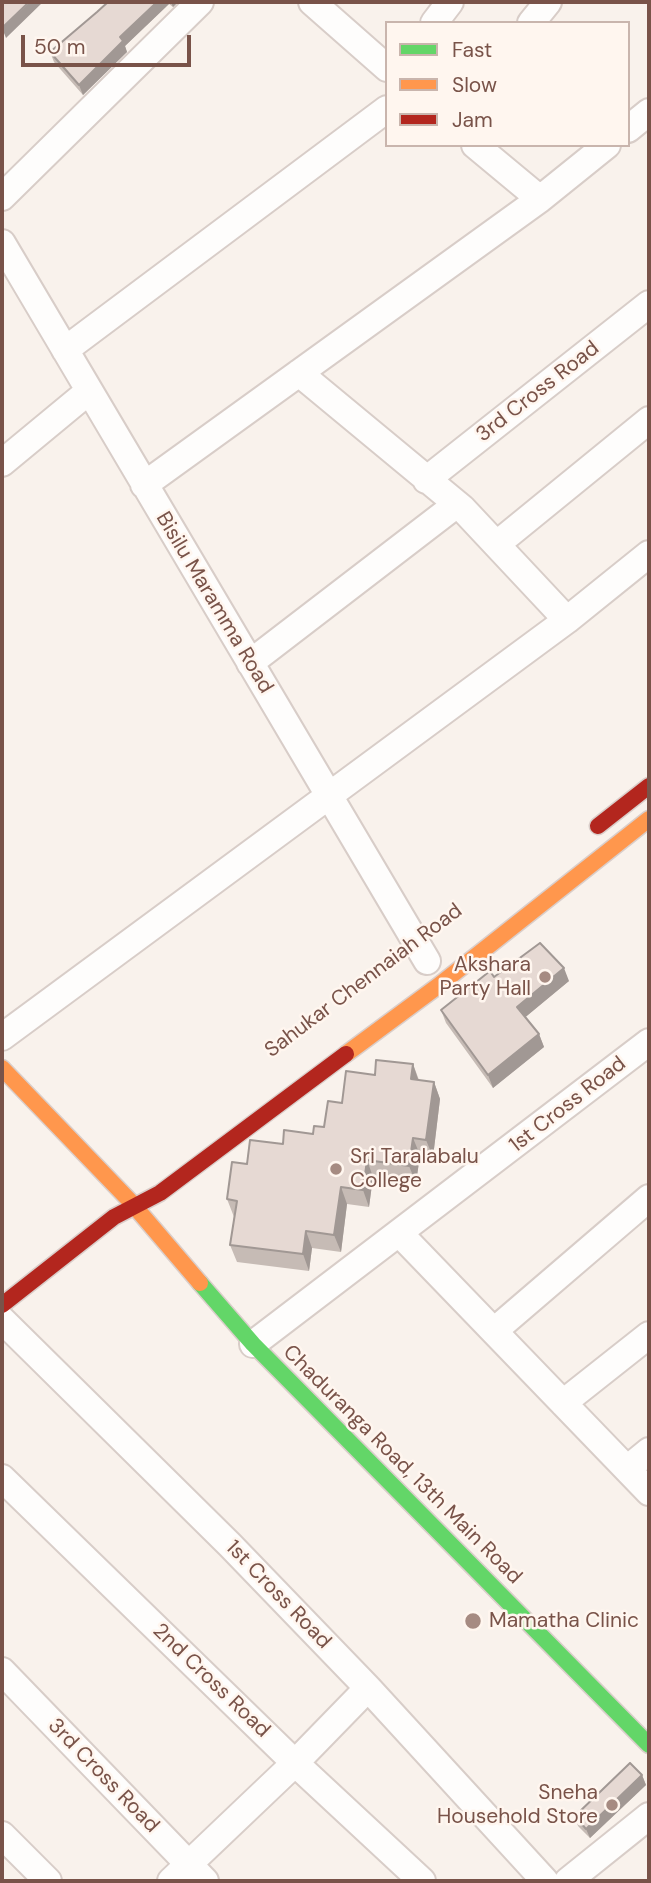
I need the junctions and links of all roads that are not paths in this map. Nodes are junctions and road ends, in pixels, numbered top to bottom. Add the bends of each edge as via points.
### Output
1 (200, 2) edge
2 (450, 2) edge
3 (548, 2) edge
4 (327, 7) edge
5 (436, 21) edge
6 (533, 21) edge
7 (385, 66) edge
8 (385, 110) edge
9 (649, 112) edge
10 (630, 127) edge
11 (477, 147) edge
12 (605, 147) edge
13 (2, 197) edge
14 (540, 199) junction
15 (2, 243) edge
16 (649, 304) edge
17 (65, 350) junction
18 (299, 373) junction
19 (89, 391) junction
20 (649, 420) edge
21 (2, 463) edge
22 (426, 480) junction
23 (144, 485) junction
24 (457, 504) junction
25 (497, 544) junction
26 (649, 554) edge
27 (567, 620) junction
28 (250, 663) junction
29 (649, 786) edge
30 (328, 796) junction
31 (649, 819) edge
32 (586, 836) dead end
33 (427, 961) dead end
34 (2, 1037) edge
35 (649, 1042) edge
36 (2, 1068) edge
37 (130, 1197) junction
38 (649, 1198) edge
39 (400, 1234) junction
40 (2, 1305) edge
41 (2, 1320) edge
42 (494, 1331) junction
43 (649, 1335) edge
44 (253, 1344) junction
45 (563, 1403) junction
46 (649, 1451) edge
47 (627, 1469) junction
48 (2, 1478) edge
49 (649, 1492) edge
50 (2, 1671) edge
51 (368, 1688) junction
52 (649, 1745) edge
53 (295, 1763) junction
54 (649, 1816) edge
55 (2, 1835) edge
56 (188, 1876) edge
57 (48, 1881) edge
58 (422, 1881) edge
59 (545, 1881) edge
60 (568, 1881) edge

1 - 13 street
2 - 5 street
3 - 6 street
4 - 7 street
8 - 17 street
9 - 10 street
11 - 14 street
12 - 14 street
14 - 18 street
15 - 17 street, Bisilu Maramma Road
16 - 22 street, 3rd Cross Road
17 - 19 street, Bisilu Maramma Road
18 - 22 street
18 - 23 street
19 - 21 street
19 - 23 street, Bisilu Maramma Road
20 - 25 street
22 - 24 street
23 - 28 street, Bisilu Maramma Road
24 - 25 street
24 - 28 street
25 - 27 street
26 - 27 street
27 - 30 street
28 - 30 street, Bisilu Maramma Road
29 - 32 street
30 - 33 street, Bisilu Maramma Road
30 - 34 street
31 - 37 street via 439,986 160,1193
35 - 39 street, 1st Cross Road
36 - 37 street, Chaduranga Road, 13th Main Road
37 - 40 street via 114,1217
37 - 44 street, Chaduranga Road, 13th Main Road
38 - 42 street
39 - 42 street
39 - 44 street, 1st Cross Road
41 - 51 street, 1st Cross Road
42 - 45 street
43 - 45 street
44 - 52 street, Chaduranga Road, 13th Main Road
45 - 47 street
46 - 47 street
47 - 49 street
48 - 53 street, 2nd Cross Road
50 - 56 street, 3rd Cross Road
51 - 53 street
51 - 59 street, 1st Cross Road
53 - 56 street
53 - 58 street, 2nd Cross Road
54 - 60 street
55 - 57 street

